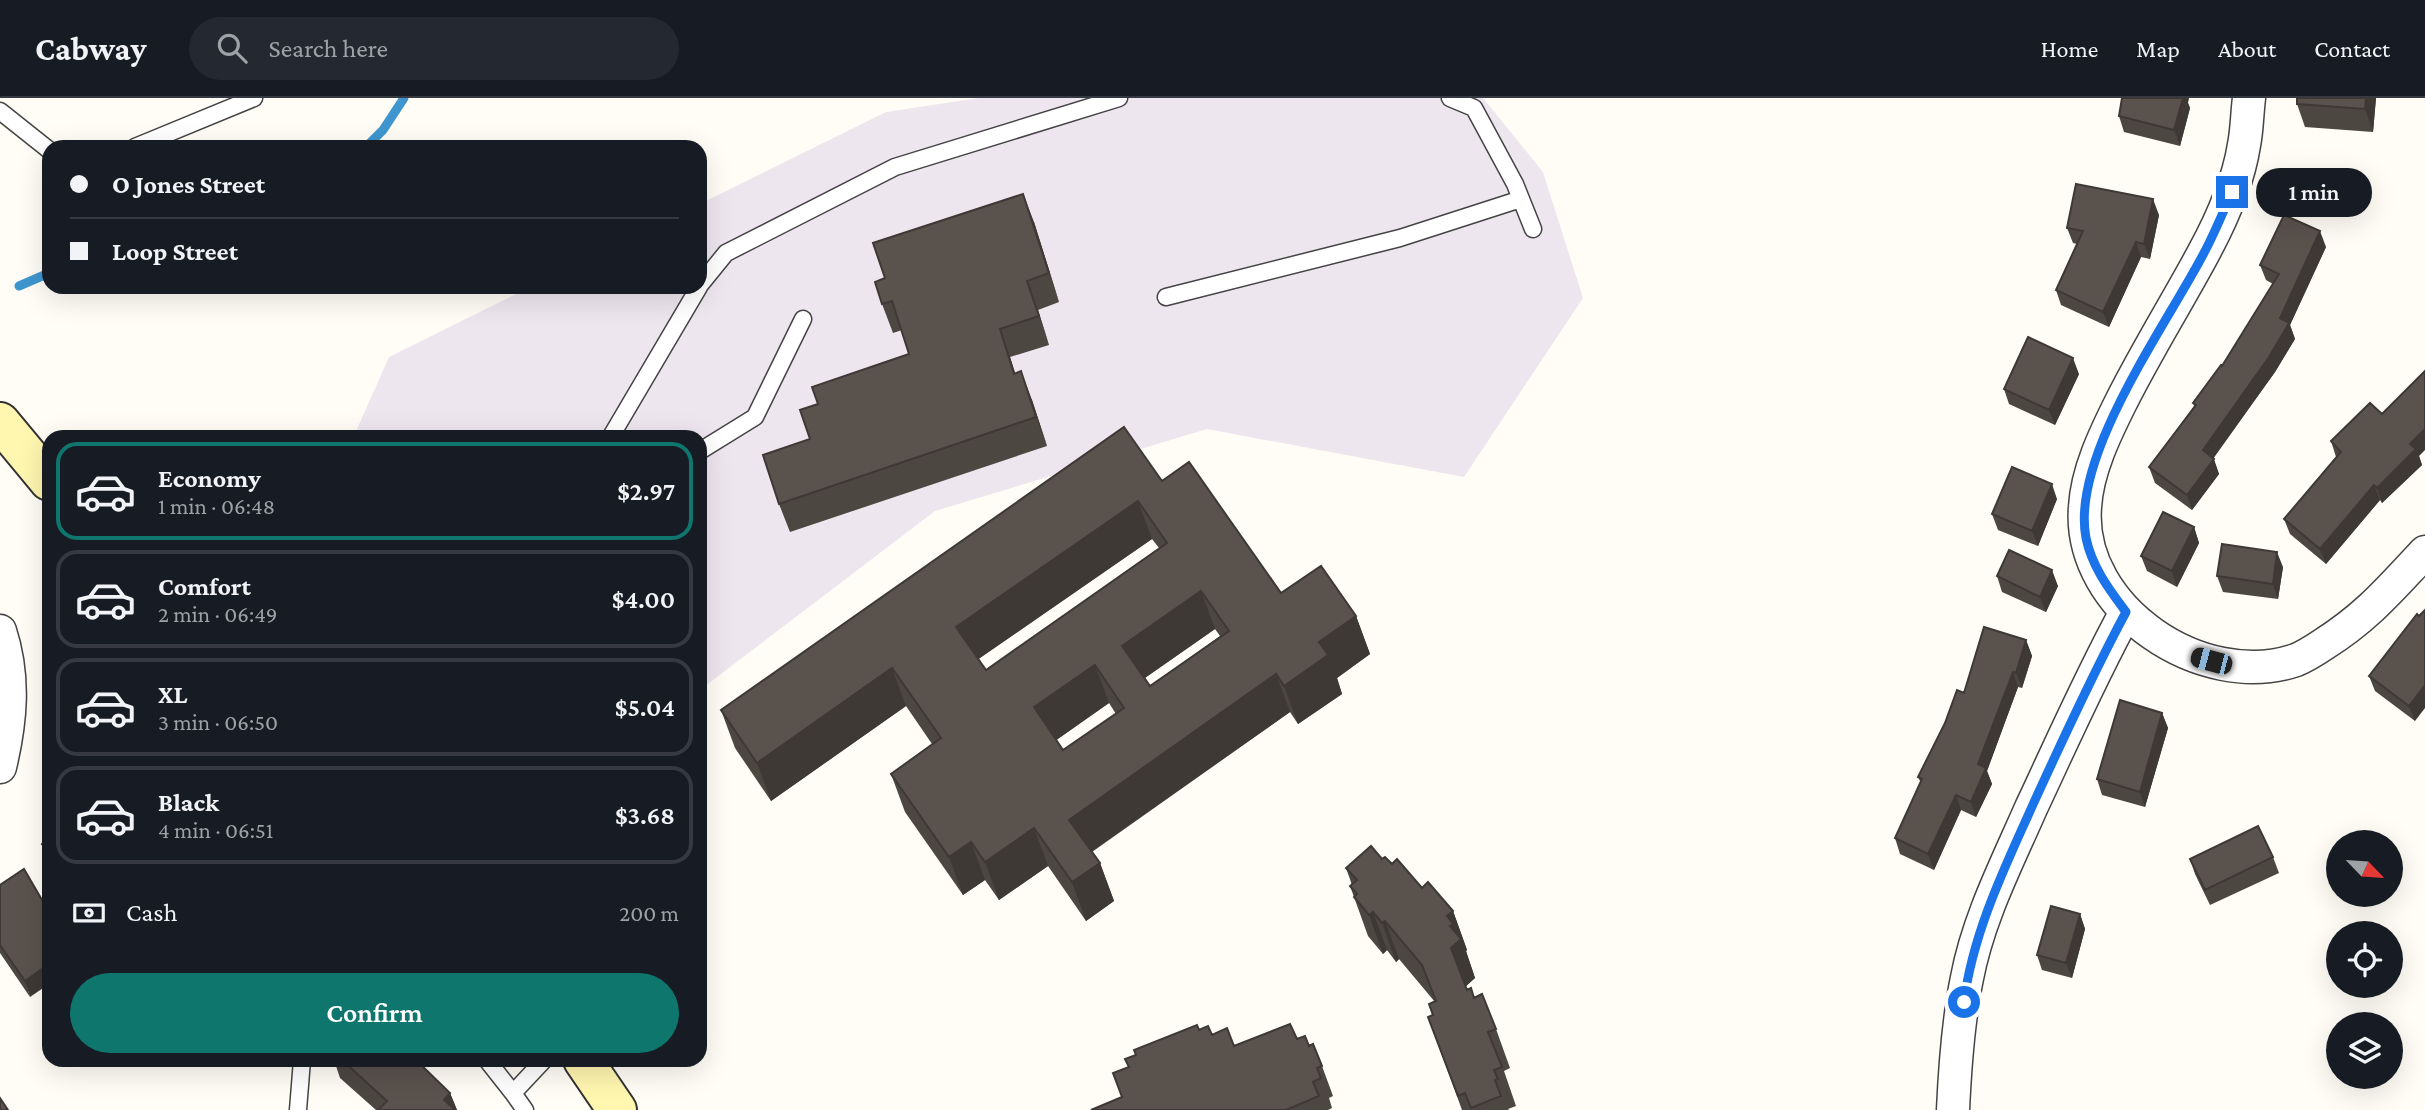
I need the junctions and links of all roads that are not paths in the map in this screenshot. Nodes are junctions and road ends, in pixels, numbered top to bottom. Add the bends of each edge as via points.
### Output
1 (254, 98) edge
2 (1119, 98) edge
3 (1450, 98) edge
4 (2249, 98) edge
5 (0, 111) edge
6 (152, 140) edge
7 (42, 144) edge
8 (1521, 199) junction
9 (1533, 229) dead end
10 (707, 276) edge
11 (694, 294) edge
12 (1166, 297) dead end
13 (803, 319) dead end
14 (0, 422) edge
15 (615, 430) edge
16 (707, 447) edge
17 (42, 473) edge
18 (2425, 552) edge
19 (2126, 612) junction
20 (0, 631) edge
21 (0, 767) edge
22 (301, 1067) edge
23 (492, 1067) edge
24 (537, 1067) edge
25 (588, 1067) edge
26 (513, 1093) junction
27 (298, 1110) edge
28 (525, 1110) edge
29 (617, 1110) edge
30 (1953, 1110) edge

1 - 6 lane
2 - 10 lane via 895,167 726,253
3 - 8 lane via 1474,108
4 - 19 street via 2244,147 2232,192 2111,422 2087,494 2085,536 2092,560
5 - 7 lane
8 - 9 lane
8 - 12 lane via 1400,238
11 - 15 lane
13 - 16 lane via 755,417
14 - 17 street
18 - 19 street via 2350,628 2296,660 2231,666 2192,655 2165,642
19 - 30 street via 2006,864 1978,936 1967,977
20 - 21 street via 11,688 9,728
22 - 27 lane
23 - 26 lane
24 - 26 lane
25 - 29 street
26 - 28 lane

